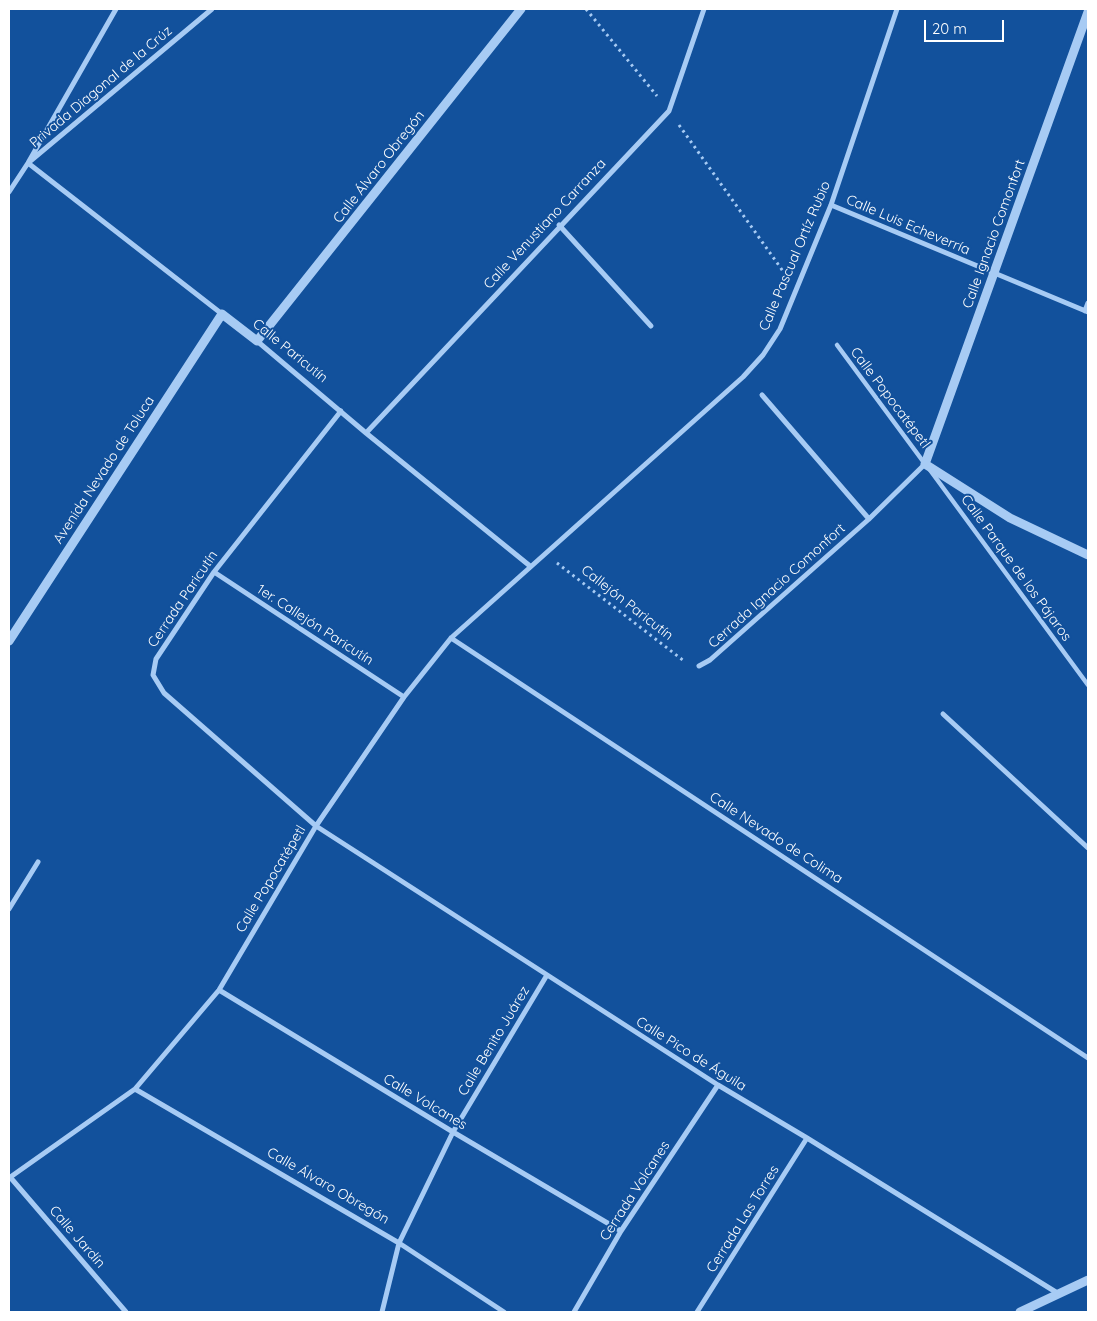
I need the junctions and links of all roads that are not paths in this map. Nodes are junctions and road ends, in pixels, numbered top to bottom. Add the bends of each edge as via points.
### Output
1 (116, 9) edge
2 (212, 9) edge
3 (521, 9) edge
4 (704, 9) edge
5 (898, 9) edge
6 (1088, 12) edge
7 (28, 164) junction
8 (9, 192) edge
9 (831, 205) junction
10 (560, 225) junction
11 (994, 274) junction
12 (1088, 302) edge
13 (1087, 312) edge
14 (222, 314) junction
15 (651, 326) dead end
16 (258, 341) junction
17 (836, 345) dead end
18 (762, 396) dead end
19 (341, 411) junction
20 (366, 433) junction
21 (925, 464) junction
22 (868, 519) junction
23 (1088, 556) edge
24 (530, 566) junction
25 (214, 572) junction
26 (451, 638) junction
27 (9, 641) edge
28 (698, 666) road end
29 (1088, 686) edge
30 (404, 697) junction
31 (943, 714) dead end
32 (316, 826) junction
33 (1088, 848) edge
34 (38, 862) dead end
35 (9, 909) edge
36 (547, 975) junction
37 (219, 990) junction
38 (1088, 1058) edge
39 (718, 1085) junction
40 (135, 1089) junction
41 (453, 1132) junction
42 (807, 1138) junction
43 (9, 1178) edge
44 (621, 1231) junction
45 (400, 1243) junction
46 (1088, 1280) edge
47 (1059, 1294) junction
48 (126, 1312) edge
49 (382, 1312) edge
50 (504, 1312) edge
51 (574, 1312) edge
52 (697, 1312) edge
53 (1020, 1312) edge

1 - 7 street
2 - 7 street, Privada Diagonal de la Crúz
3 - 16 street, Calle Álvaro Obregón
4 - 10 street, Calle Venustiano Carranza via 669,111
5 - 9 street, Calle Pascual Ortíz Rubio
6 - 11 street, Calle Ignacio Comonfort
7 - 8 street
7 - 14 street, Calle Paricutín
9 - 11 street, Calle Luis Echeverría
9 - 24 street, Calle Pascual Ortíz Rubio via 780,329 763,355 743,377
10 - 15 street
10 - 20 street, Calle Venustiano Carranza
11 - 13 street, Calle Luis Echeverría
11 - 21 street, Calle Ignacio Comonfort
12 - 13 street
14 - 16 street, Calle Paricutín
14 - 27 street, Avenida Nevado de Toluca
16 - 19 street, Calle Paricutín
17 - 21 street, Calle Popocatépetl
18 - 22 street
19 - 20 street, Calle Paricutín
19 - 25 street, Cerrada Paricutín
20 - 24 street, Calle Paricutín
21 - 22 street, Cerrada Ignacio Comonfort
21 - 23 street via 1010,518
21 - 29 street, Calle Parque de los Pájaros
22 - 28 street, Cerrada Ignacio Comonfort via 710,660
24 - 26 street, Calle Popocatépetl
25 - 30 street, 1er. Callejón Paricutín
25 - 32 street, Cerrada Paricutín via 156,659 153,675 164,693
26 - 30 street, Calle Popocatépetl
26 - 38 street, Calle Nevado de Colima
30 - 32 street, Calle Popocatépetl
31 - 33 street
32 - 36 street, Calle Pico de Águila
32 - 37 street, Calle Popocatépetl
34 - 35 street
36 - 39 street, Calle Pico de Águila
36 - 41 street, Calle Benito Juárez
37 - 40 street, Calle Popocatépetl
37 - 41 street, Calle Volcanes
39 - 42 street, Calle Pico de Águila
39 - 44 street, Cerrada Volcanes
40 - 43 street, Calle Popocatépetl
40 - 45 street, Calle Álvaro Obregón
41 - 44 street, Calle Volcanes
41 - 45 street, Calle Benito Juárez
42 - 47 street, Calle Pico de Águila
42 - 52 street, Cerrada Las Torres
43 - 48 street, Calle Jardín
44 - 51 street, Cerrada Volcanes
45 - 49 street, Calle Benito Juárez
45 - 50 street, Calle Álvaro Obregón
46 - 47 street
47 - 53 street

